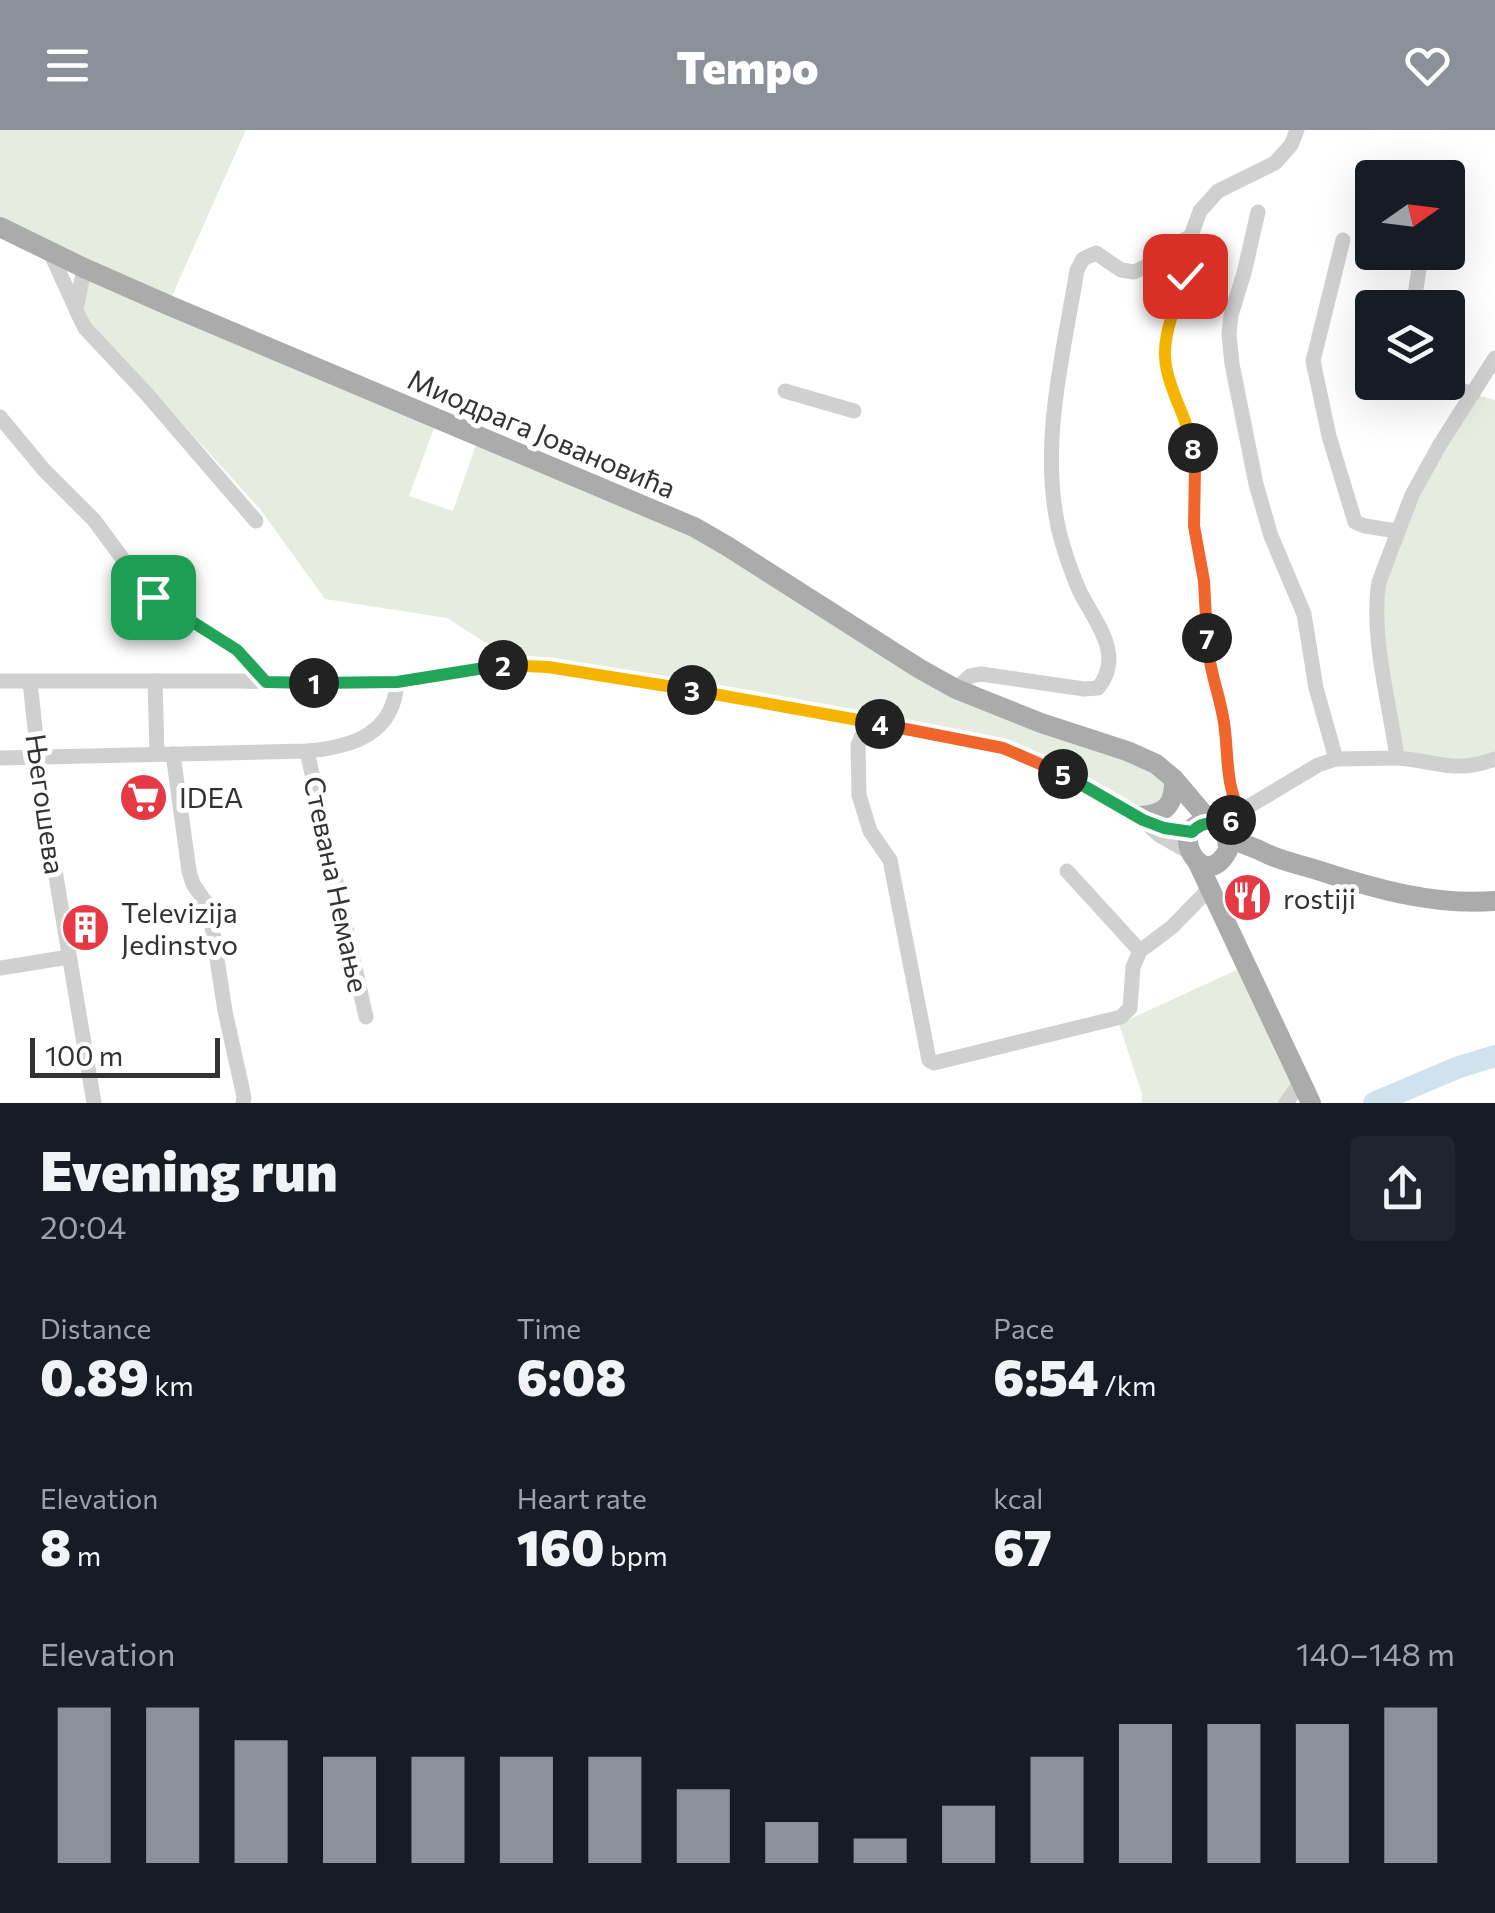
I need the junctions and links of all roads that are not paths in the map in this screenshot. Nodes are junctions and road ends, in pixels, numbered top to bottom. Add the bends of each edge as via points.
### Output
1 (1296, 130) edge
2 (1258, 212) dead end
3 (0, 226) edge
4 (1191, 236) junction
5 (1342, 240) dead end
6 (50, 252) junction
7 (84, 268) junction
8 (76, 310) junction
9 (1494, 361) edge
10 (785, 391) dead end
11 (1465, 392) edge
12 (1472, 394) junction
13 (854, 412) dead end
14 (0, 418) edge
15 (256, 521) dead end
16 (1397, 530) junction
17 (0, 681) edge
18 (155, 681) junction
19 (30, 682) junction
20 (266, 682) junction
21 (397, 682) junction
22 (956, 689) junction
23 (868, 722) junction
24 (307, 751) junction
25 (165, 754) junction
26 (0, 758) edge
27 (38, 758) junction
28 (1397, 758) junction
29 (1336, 759) junction
30 (1495, 759) edge
31 (1177, 782) junction
32 (1241, 811) junction
33 (1141, 818) junction
34 (1208, 843) junction
35 (1067, 870) dead end
36 (1210, 888) junction
37 (1495, 901) edge
38 (1221, 908) junction
39 (1140, 951) junction
40 (69, 957) junction
41 (0, 968) edge
42 (366, 1017) dead end
43 (1301, 1082) junction
44 (94, 1103) edge
45 (243, 1103) edge
46 (1286, 1103) edge
47 (1311, 1103) edge

1 - 4 street via 1275,163 1204,204
2 - 29 street via 1230,325 1232,364 1256,484 1304,614
3 - 6 main road, Миодрага Јовановића
4 - 22 street via 1134,272 1096,253 1077,270 1050,442 1053,491 1072,573 1107,647 1105,680 1084,689 981,674
4 - 32 street via 1165,344 1166,366 1192,444 1208,660
5 - 16 street via 1313,361 1355,522
6 - 7 main road, Миодрага Јовановића
6 - 8 street
7 - 8 street
7 - 22 main road, Миодрага Јовановића via 694,527
8 - 15 street via 93,338
9 - 12 street
10 - 13 street
11 - 12 street
12 - 16 street
14 - 20 street via 94,520 144,589 237,650
16 - 28 street via 1376,596
17 - 19 street
18 - 19 street
18 - 20 street
18 - 25 street
19 - 27 street, Његошева
20 - 21 street
21 - 23 street via 530,665
21 - 24 street, Стевана Немање via 395,703 372,732 344,746
22 - 31 main road, Миодрага Јовановића via 1128,751
23 - 33 street via 1014,752
23 - 39 street via 858,745 860,794 870,831 890,860 929,1060 1121,1017 1130,1008
24 - 25 street, Стевана Немање
24 - 42 street, Стевана Немање
25 - 27 street, Стевана Немање
25 - 45 street via 189,871 210,914
26 - 27 street, Стевана Немање
27 - 40 street, Његошева
28 - 29 street
28 - 30 street via 1453,768
29 - 32 street
31 - 33 main road via 1165,809
31 - 34 main road
32 - 34 street
33 - 34 street
34 - 36 main road
34 - 37 main road via 1414,896
34 - 38 main road
35 - 39 street
36 - 38 main road
36 - 39 street
38 - 43 main road
40 - 41 street
40 - 44 street, Његошева
43 - 46 street
43 - 47 main road

